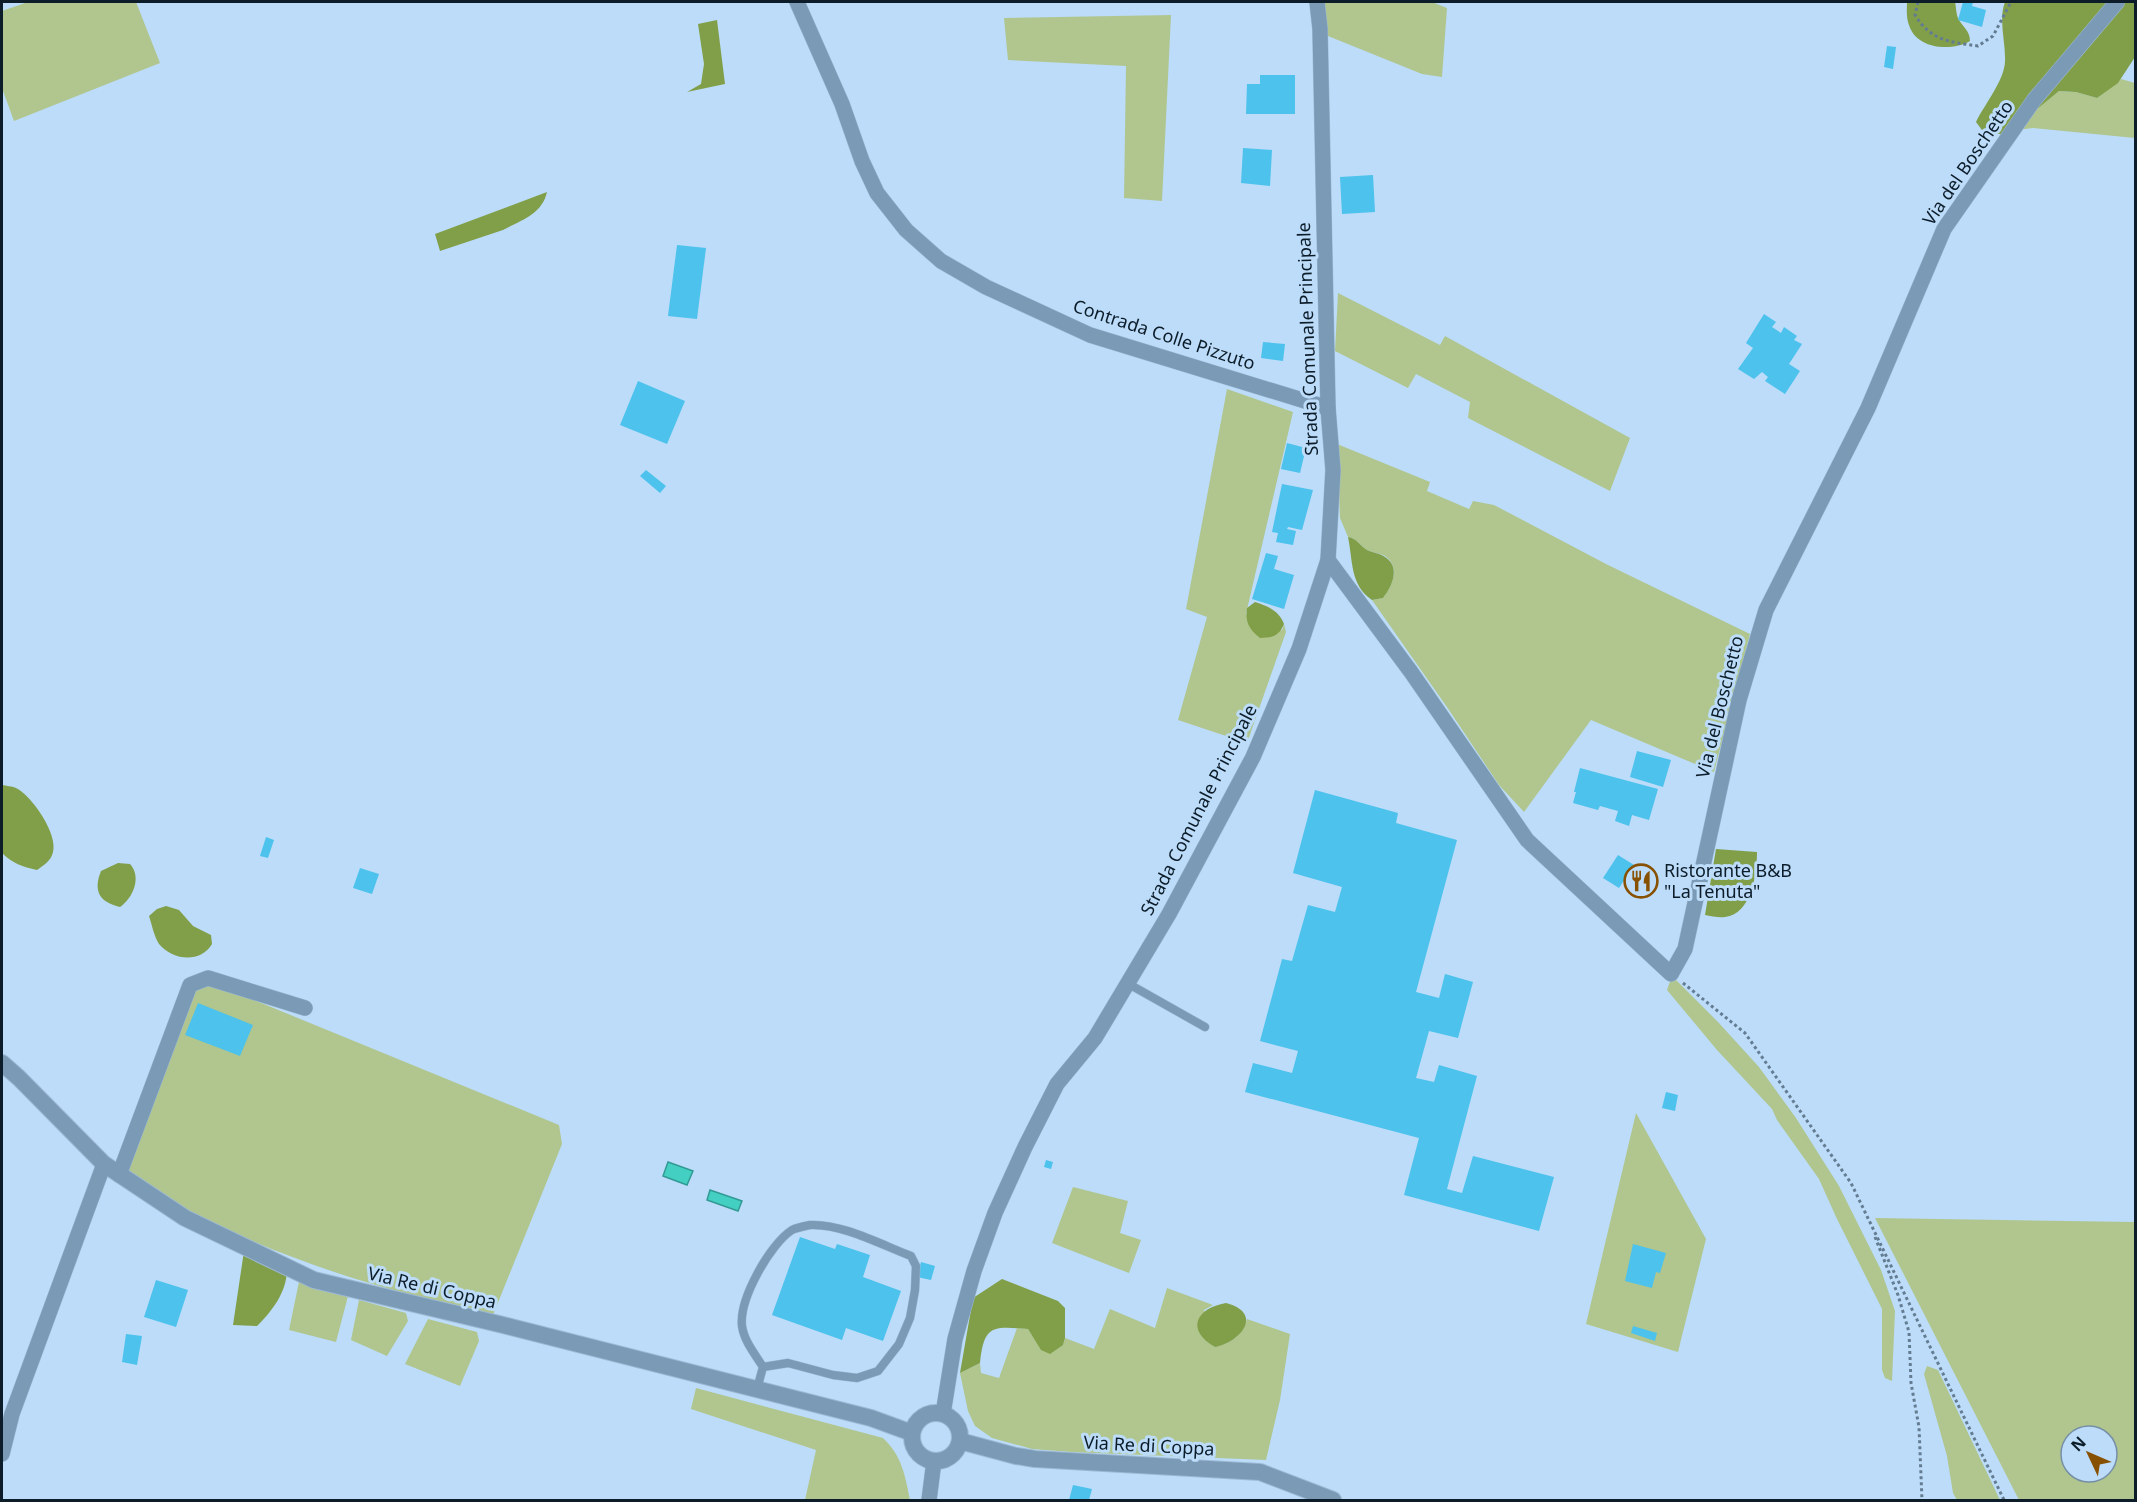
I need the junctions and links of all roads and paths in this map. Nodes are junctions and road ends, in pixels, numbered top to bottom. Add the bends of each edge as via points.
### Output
1 (797, 2) edge
2 (1317, 2) edge
3 (1918, 2) edge
4 (2012, 2) edge
5 (2117, 2) edge
6 (1328, 408) junction
7 (1328, 560) junction
8 (1671, 974) junction
9 (1127, 983) junction
10 (304, 1008) dead end
11 (1205, 1027) dead end
12 (2, 1063) edge
13 (104, 1164) junction
14 (119, 1174) junction
15 (1867, 1216) junction
16 (763, 1367) junction
17 (757, 1389) junction
18 (943, 1414) junction
19 (912, 1433) junction
20 (960, 1441) junction
21 (2, 1454) edge
22 (934, 1461) junction
23 (929, 1500) edge
24 (1333, 1500) edge
25 (1922, 1500) edge
26 (2004, 1500) edge

1 - 6 street, Contrada Colle Pizzuto via 877,193 906,230 941,261 986,287 1090,335
2 - 6 street, Strada Comunale Principale
3 - 4 path via 1915,15 1923,28 1948,42 1978,46 1993,36
5 - 8 street, Via del Boschetto via 2034,100 1944,229 1868,408 1766,610 1739,700 1685,949
6 - 7 street, Strada Comunale Principale via 1333,470
7 - 8 street via 1527,840
7 - 9 street, Strada Comunale Principale via 1299,649 1253,757 1169,914
8 - 15 path via 1745,1033 1851,1183
9 - 11 lane
9 - 18 street, Strada Comunale Principale via 1095,1038 1057,1084 995,1214 974,1271 956,1339
10 - 14 street via 208,978 190,985
12 - 13 street, Via Re di Coppa
13 - 14 street, Via Re di Coppa
13 - 21 street via 12,1414
14 - 17 street, Via Re di Coppa via 185,1218 314,1280
15 - 25 path via 1909,1332
15 - 26 path
16 - 16 lane via 746,1340 742,1324 745,1306 759,1271 775,1247 793,1230 810,1225 836,1227 911,1256 916,1266 910,1318 898,1344 878,1371 857,1378 788,1362
16 - 17 lane
17 - 19 street, Via Re di Coppa via 871,1418
18 - 19 street via 931,1413 921,1418
18 - 20 street via 955,1421
19 - 22 street via 917,1452
20 - 22 street via 948,1458
20 - 24 street, Via Re di Coppa via 1035,1459 1260,1472
22 - 23 street

